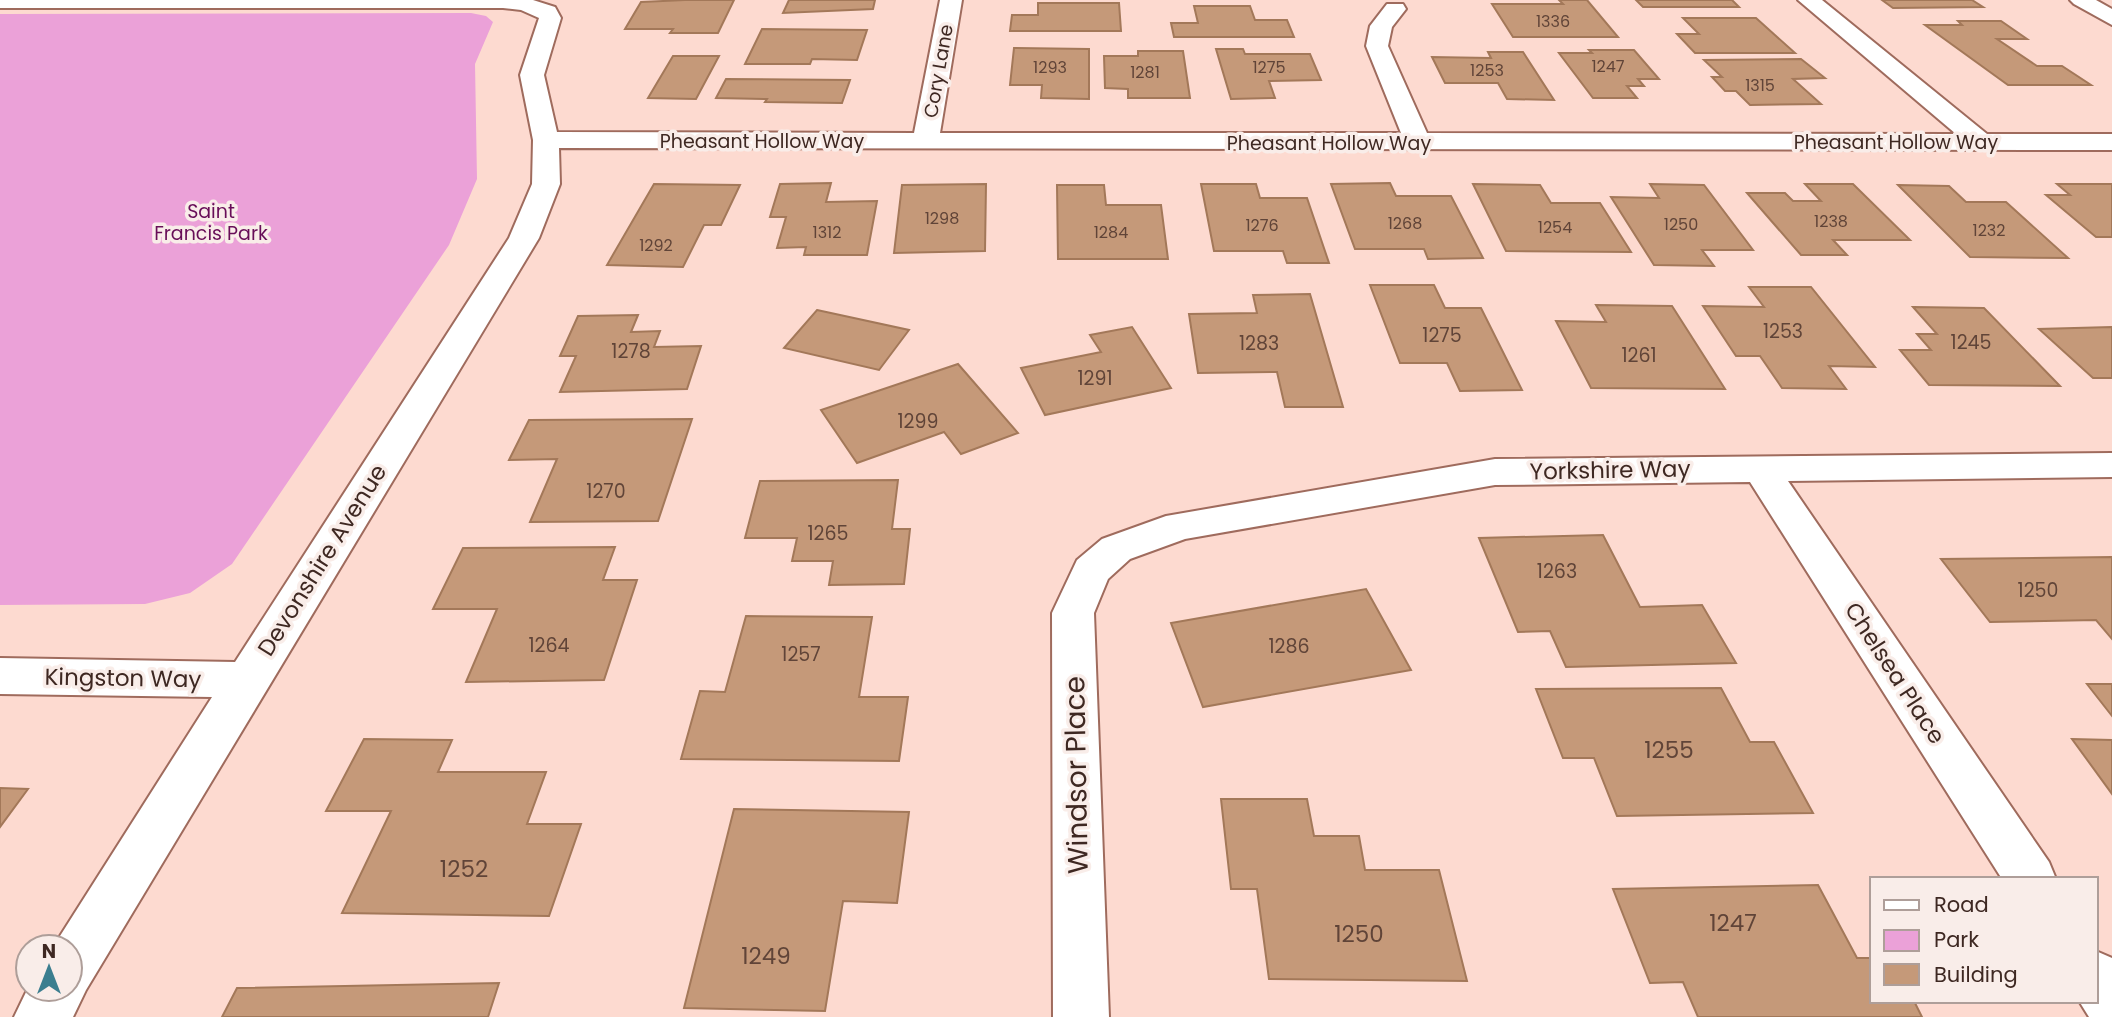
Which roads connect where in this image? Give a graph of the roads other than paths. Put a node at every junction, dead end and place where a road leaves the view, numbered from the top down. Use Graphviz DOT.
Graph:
graph roads {
  1 [pos="951,0"];
  2 [pos="1809,0"];
  3 [pos="2081,0"];
  4 [pos="0,2"];
  5 [pos="1395,9"];
  6 [pos="2112,18"];
  7 [pos="546,140"];
  8 [pos="925,142"];
  9 [pos="1981,142"];
  10 [pos="2112,142"];
  11 [pos="1418,143"];
  12 [pos="2112,466"];
  13 [pos="1760,468"];
  14 [pos="1116,549"];
  15 [pos="0,676"];
  16 [pos="247,680"];
  17 [pos="2030,877"];
  18 [pos="84,947"];
  19 [pos="2098,981"];
  20 [pos="2112,1002"];
  21 [pos="1081,1017"];
  1 -- 8 [label="street, Cory Lane"];
  2 -- 9 [label="street"];
  3 -- 6 [label="street"];
  4 -- 7 [label="street, Devonshire Avenue"];
  5 -- 11 [label="street"];
  7 -- 8 [label="street, Pheasant Hollow Way"];
  7 -- 16 [label="street, Devonshire Avenue"];
  8 -- 11 [label="street, Pheasant Hollow Way"];
  9 -- 10 [label="street, Pheasant Hollow Way"];
  9 -- 11 [label="street, Pheasant Hollow Way"];
  12 -- 13 [label="street, Yorkshire Way"];
  13 -- 14 [label="street, Yorkshire Way"];
  13 -- 17 [label="street, Chelsea Place"];
  14 -- 21 [label="street, Windsor Place"];
  15 -- 16 [label="street, Kingston Way"];
  16 -- 18 [label="street, Devonshire Avenue"];
  19 -- 20 [label="street"];
}
